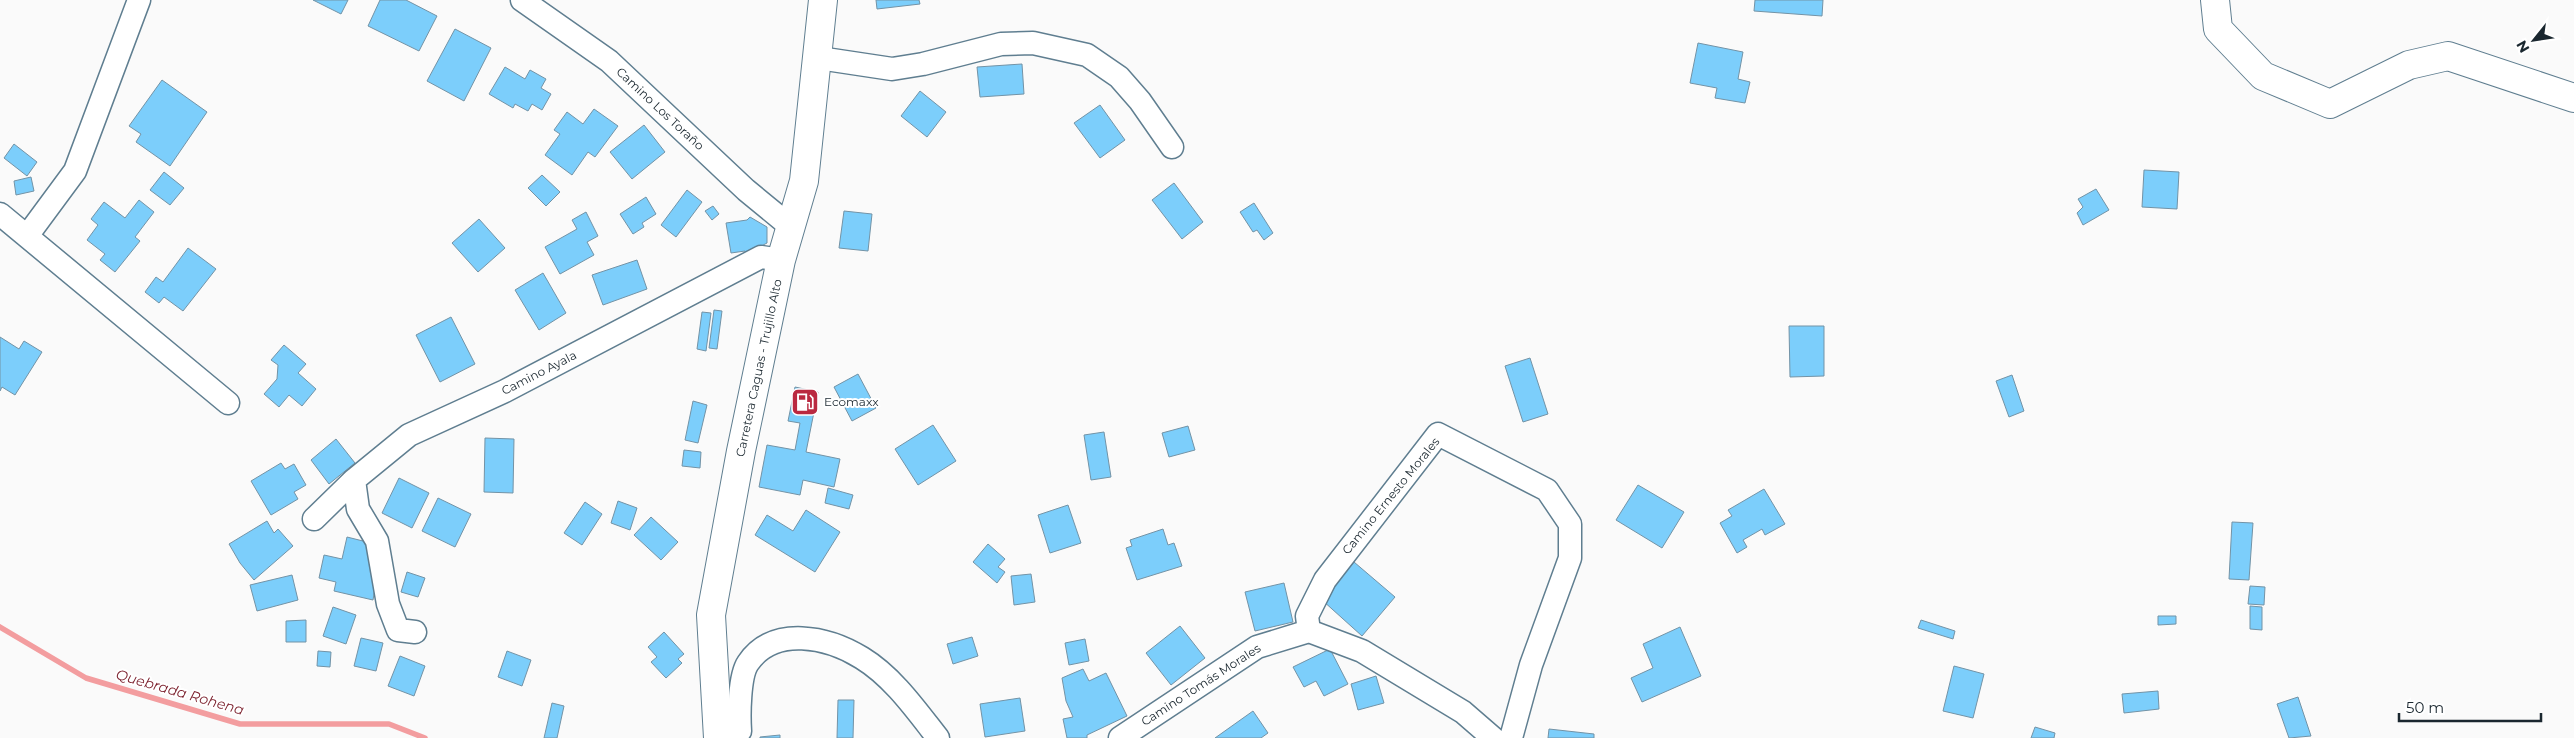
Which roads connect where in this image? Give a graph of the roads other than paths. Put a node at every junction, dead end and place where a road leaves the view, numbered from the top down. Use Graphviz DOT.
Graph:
graph roads {
  1 [pos="139,0"];
  2 [pos="522,0"];
  3 [pos="823,0"];
  4 [pos="2215,0"];
  5 [pos="818,58"];
  6 [pos="2574,98"];
  7 [pos="1172,147"];
  8 [pos="0,214"];
  9 [pos="791,226"];
  10 [pos="27,236"];
  11 [pos="781,260"];
  12 [pos="228,402"];
  13 [pos="354,480"];
  14 [pos="314,519"];
  15 [pos="1309,631"];
  16 [pos="415,632"];
  17 [pos="718,738"];
  18 [pos="732,738"];
  19 [pos="938,738"];
  20 [pos="1120,738"];
  21 [pos="1493,738"];
  22 [pos="1511,738"];
  1 -- 10 [label="street"];
  2 -- 9 [label="street, Camino Los Toraño"];
  3 -- 5 [label="street, Carretera Caguas - Trujillo Alto"];
  4 -- 6 [label="street"];
  5 -- 7 [label="street"];
  5 -- 9 [label="street, Carretera Caguas - Trujillo Alto"];
  8 -- 10 [label="street"];
  9 -- 11 [label="street, Carretera Caguas - Trujillo Alto"];
  10 -- 12 [label="street"];
  11 -- 13 [label="street, Camino Ayala"];
  11 -- 17 [label="street, Carretera Caguas - Trujillo Alto"];
  13 -- 14 [label="street, Camino Ayala"];
  13 -- 16 [label="street"];
  15 -- 20 [label="street, Camino Tomás Morales"];
  15 -- 21 [label="street"];
  15 -- 22 [label="street, Camino Ernesto Morales"];
  18 -- 19 [label="street"];
}
